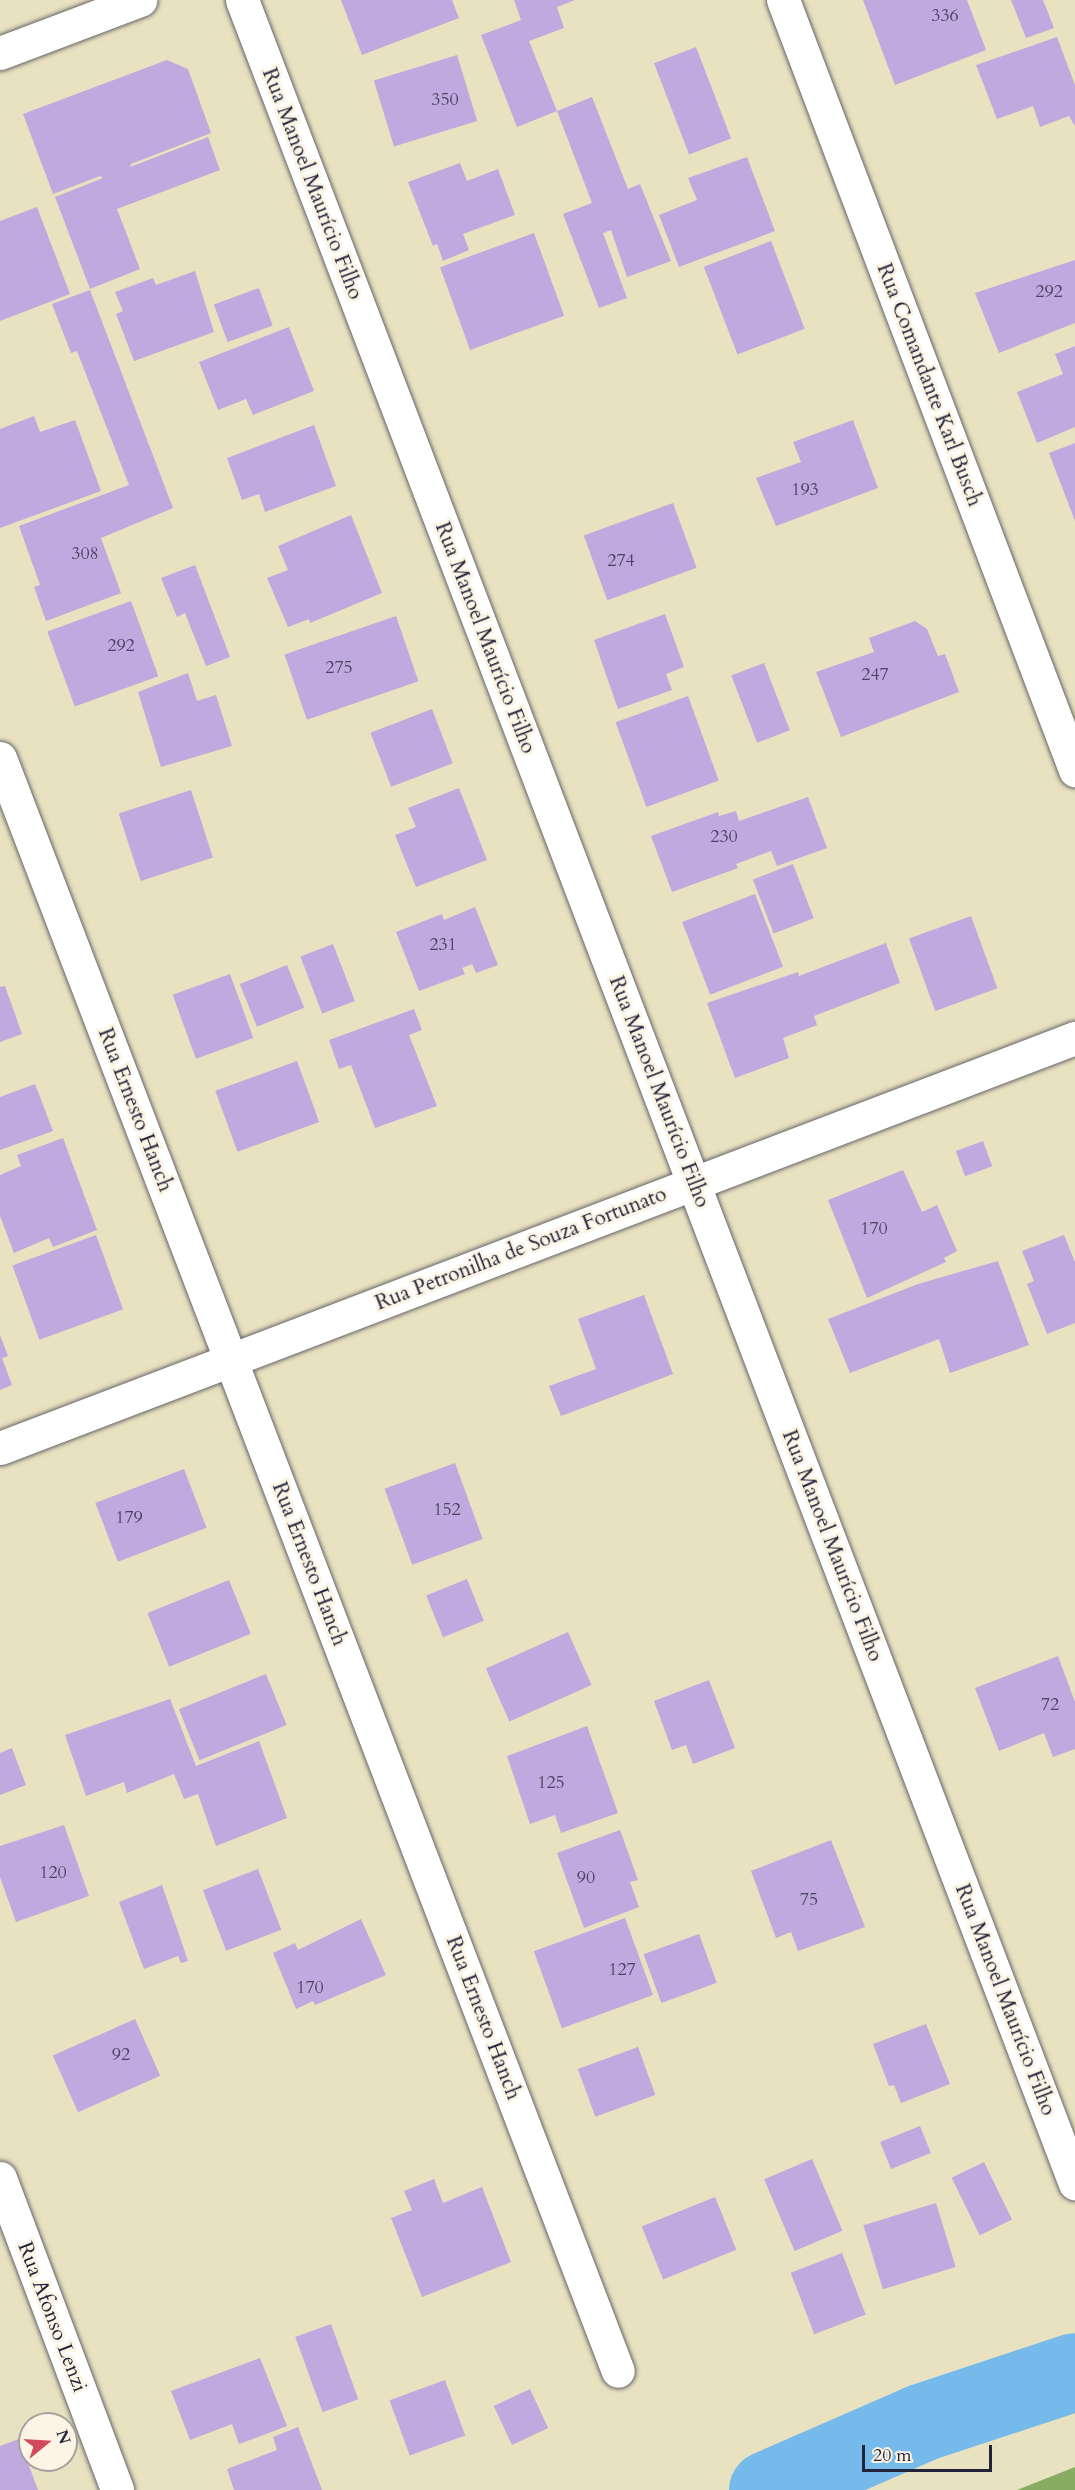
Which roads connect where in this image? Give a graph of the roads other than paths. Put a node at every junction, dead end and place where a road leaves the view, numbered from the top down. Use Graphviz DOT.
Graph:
graph roads {
  1 [pos="140,0"];
  2 [pos="242,0"];
  3 [pos="783,0"];
  4 [pos="0,53"];
  5 [pos="0,758"];
  6 [pos="1075,770"];
  7 [pos="1075,1038"];
  8 [pos="694,1184"];
  9 [pos="231,1360"];
  10 [pos="0,1448"];
  11 [pos="0,2178"];
  12 [pos="1075,2184"];
  13 [pos="618,2371"];
  14 [pos="117,2490"];
  1 -- 4 [label="street"];
  2 -- 8 [label="street, Rua Manoel Maurício Filho"];
  3 -- 6 [label="street, Rua Comandante Karl Busch"];
  5 -- 9 [label="street, Rua Ernesto Hanch"];
  7 -- 8 [label="street, Rua Petronilha de Souza Fortunato"];
  8 -- 9 [label="street, Rua Petronilha de Souza Fortunato"];
  8 -- 12 [label="street, Rua Manoel Maurício Filho"];
  9 -- 10 [label="street, Rua Petronilha de Souza Fortunato"];
  9 -- 13 [label="street, Rua Ernesto Hanch"];
  11 -- 14 [label="street, Rua Afonso Lenzi"];
}
